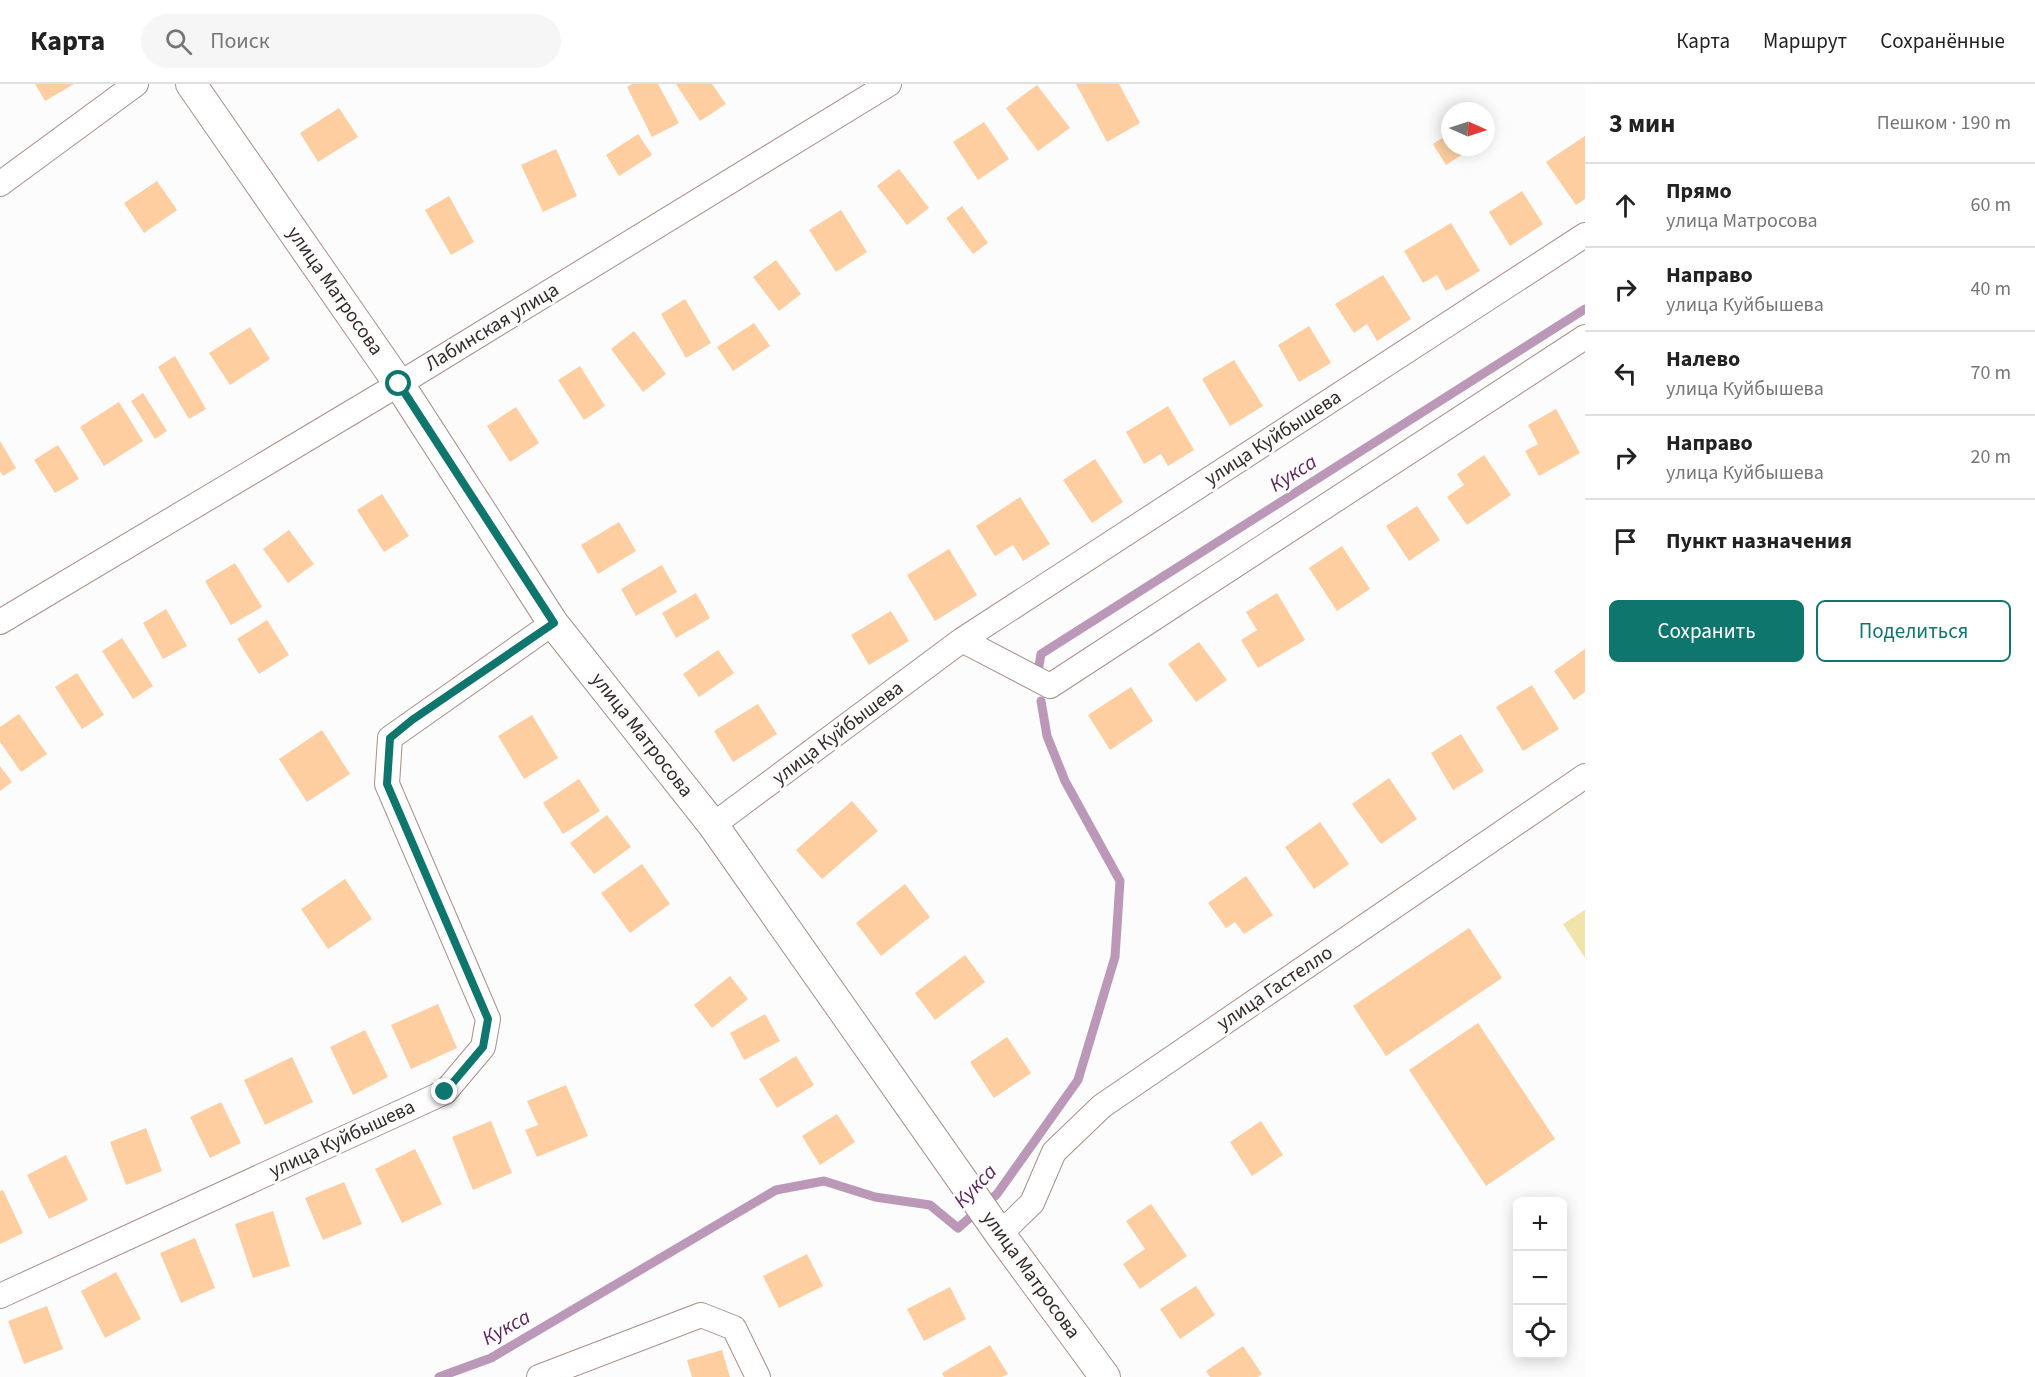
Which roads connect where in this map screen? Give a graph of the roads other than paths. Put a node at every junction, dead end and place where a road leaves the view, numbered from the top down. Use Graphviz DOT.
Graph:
graph roads {
  1 [pos="136,84"];
  2 [pos="191,84"];
  3 [pos="889,84"];
  4 [pos="0,184"];
  5 [pos="1585,235"];
  6 [pos="1585,337"];
  7 [pos="399,384"];
  8 [pos="0,622"];
  9 [pos="554,623"];
  10 [pos="962,640"];
  11 [pos="1585,776"];
  12 [pos="713,825"];
  13 [pos="995,1228"];
  14 [pos="0,1296"];
  15 [pos="540,1377"];
  16 [pos="758,1377"];
  17 [pos="1105,1377"];
  1 -- 4 [label="street"];
  2 -- 7 [label="street, улица Матросова"];
  3 -- 7 [label="street, Лабинская улица"];
  5 -- 10 [label="street, улица Куйбышева"];
  6 -- 10 [label="street"];
  7 -- 8 [label="street, Лабинская улица"];
  7 -- 9 [label="street, улица Матросова"];
  9 -- 12 [label="street, улица Матросова"];
  9 -- 14 [label="street, улица Куйбышева"];
  10 -- 12 [label="street, улица Куйбышева"];
  11 -- 13 [label="street, улица Гастелло"];
  12 -- 13 [label="street, улица Матросова"];
  13 -- 17 [label="street, улица Матросова"];
  15 -- 16 [label="street"];
}
